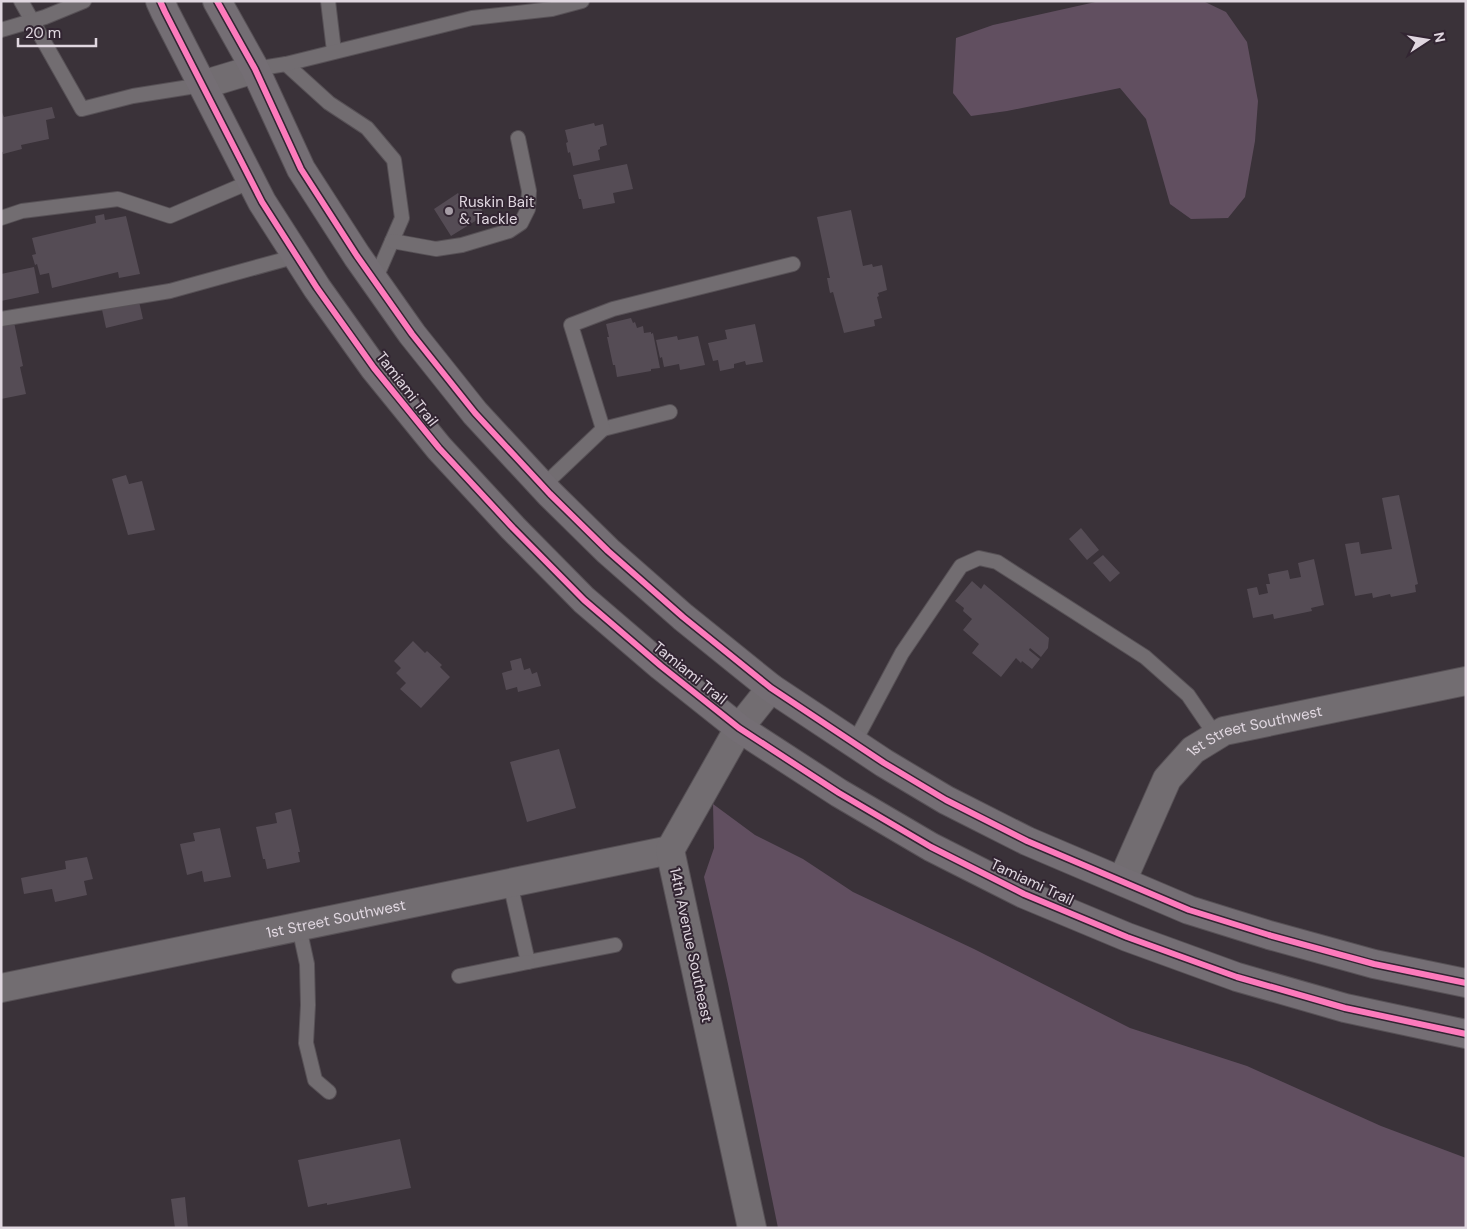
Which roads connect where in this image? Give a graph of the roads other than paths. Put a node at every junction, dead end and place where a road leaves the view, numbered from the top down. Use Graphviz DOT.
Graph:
graph roads {
  1 [pos="21,1"];
  2 [pos="84,1"];
  3 [pos="160,1"];
  4 [pos="216,1"];
  5 [pos="328,1"];
  6 [pos="582,1"];
  7 [pos="33,21"];
  8 [pos="1,30"];
  9 [pos="334,51"];
  10 [pos="286,64"];
  11 [pos="254,69"];
  12 [pos="202,85"];
  13 [pos="518,138"];
  14 [pos="252,181"];
  15 [pos="1,218"];
  16 [pos="392,241"];
  17 [pos="297,256"];
  18 [pos="793,264"];
  19 [pos="375,280"];
  20 [pos="1,319"];
  21 [pos="670,412"];
  22 [pos="603,429"];
  23 [pos="543,486"];
  24 [pos="1466,681"];
  25 [pos="771,688"];
  26 [pos="739,728"];
  27 [pos="1216,736"];
  28 [pos="854,743"];
  29 [pos="670,850"];
  30 [pos="1122,881"];
  31 [pos="510,883"];
  32 [pos="299,927"];
  33 [pos="615,945"];
  34 [pos="528,962"];
  35 [pos="459,976"];
  36 [pos="1466,983"];
  37 [pos="1,988"];
  38 [pos="1466,1034"];
  39 [pos="329,1092"];
  40 [pos="752,1228"];
  1 -- 7 [label="lane"];
  2 -- 7 [label="lane"];
  3 -- 12 [label="main road, Tamiami Trail"];
  4 -- 11 [label="main road"];
  5 -- 9 [label="lane"];
  6 -- 9 [label="lane"];
  7 -- 8 [label="lane"];
  7 -- 12 [label="lane"];
  9 -- 10 [label="lane"];
  10 -- 11 [label="lane"];
  10 -- 16 [label="lane"];
  11 -- 12 [label="street"];
  11 -- 19 [label="main road"];
  12 -- 14 [label="main road, Tamiami Trail"];
  13 -- 16 [label="lane"];
  14 -- 15 [label="lane"];
  14 -- 17 [label="main road, Tamiami Trail"];
  16 -- 19 [label="lane"];
  17 -- 20 [label="lane"];
  17 -- 26 [label="main road, Tamiami Trail"];
  18 -- 22 [label="lane"];
  19 -- 23 [label="main road"];
  21 -- 22 [label="lane"];
  22 -- 23 [label="lane"];
  23 -- 25 [label="main road"];
  24 -- 27 [label="street, 1st Street Southwest"];
  25 -- 26 [label="street, 14th Avenue Southeast"];
  25 -- 28 [label="main road"];
  26 -- 29 [label="street, 14th Avenue Southeast"];
  26 -- 38 [label="main road, Tamiami Trail"];
  27 -- 28 [label="lane"];
  27 -- 30 [label="street, 1st Street Southwest"];
  28 -- 30 [label="main road"];
  29 -- 31 [label="street, 1st Street Southwest"];
  29 -- 40 [label="street, 14th Avenue Southeast"];
  30 -- 36 [label="main road"];
  31 -- 32 [label="street, 1st Street Southwest"];
  31 -- 34 [label="lane"];
  32 -- 37 [label="street, 1st Street Southwest"];
  32 -- 39 [label="lane"];
  33 -- 34 [label="lane"];
  34 -- 35 [label="lane"];
}
